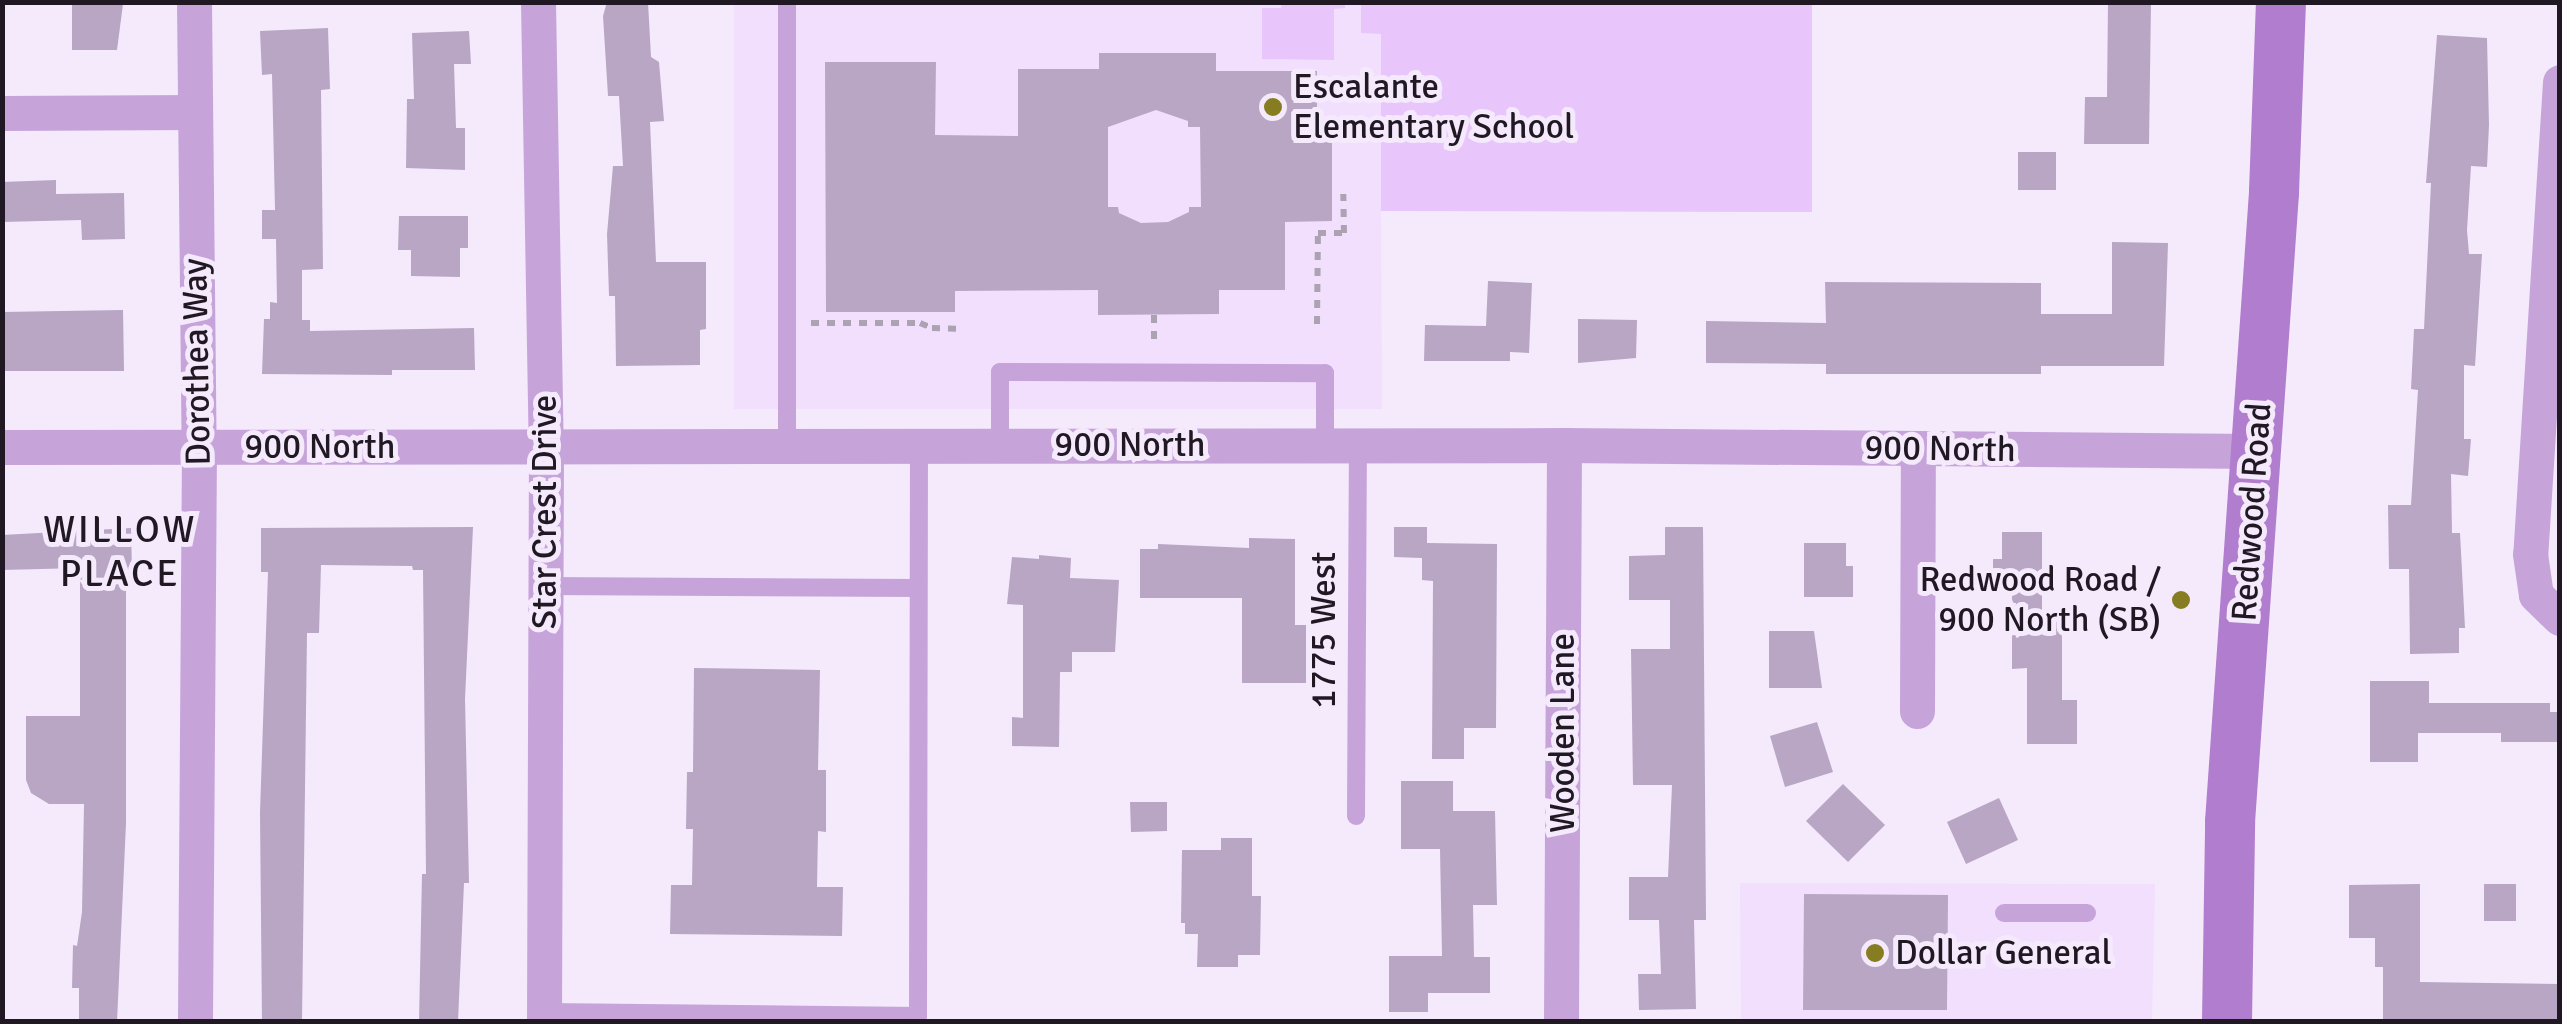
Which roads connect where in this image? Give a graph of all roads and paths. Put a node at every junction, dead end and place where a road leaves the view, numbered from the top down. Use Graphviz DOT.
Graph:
graph roads {
  1 [pos="194,2"];
  2 [pos="538,2"];
  3 [pos="787,2"];
  4 [pos="2282,2"];
  5 [pos="2560,82"];
  6 [pos="195,112"];
  7 [pos="2,113"];
  8 [pos="1343,194"];
  9 [pos="1154,315"];
  10 [pos="809,323"];
  11 [pos="1317,324"];
  12 [pos="964,328"];
  13 [pos="1154,345"];
  14 [pos="1342,445"];
  15 [pos="1564,445"];
  16 [pos="786,446"];
  17 [pos="918,446"];
  18 [pos="1000,446"];
  19 [pos="2,447"];
  20 [pos="198,447"];
  21 [pos="546,447"];
  22 [pos="1918,449"];
  23 [pos="2257,451"];
  24 [pos="546,586"];
  25 [pos="918,588"];
  26 [pos="2557,617"];
  27 [pos="1917,711"];
  28 [pos="1356,816"];
  29 [pos="2004,913"];
  30 [pos="2087,913"];
  31 [pos="544,1017"];
  32 [pos="195,1022"];
  33 [pos="1561,1022"];
  34 [pos="2226,1022"];
  1 -- 6 [label="street, Dorothea Way"];
  2 -- 21 [label="street, Star Crest Drive"];
  3 -- 16 [label="lane"];
  4 -- 23 [label="main road, Redwood Road"];
  5 -- 26 [label="street"];
  6 -- 7 [label="street"];
  6 -- 20 [label="street, Dorothea Way"];
  8 -- 11 [label="path"];
  9 -- 13 [label="path"];
  10 -- 12 [label="path"];
  14 -- 15 [label="street, 900 North"];
  14 -- 18 [label="street, 900 North"];
  14 -- 18 [label="lane, 1775 West"];
  14 -- 28 [label="lane, 1775 West"];
  15 -- 22 [label="street, 900 North"];
  15 -- 33 [label="street, Wooden Lane"];
  16 -- 17 [label="street, 900 North"];
  16 -- 21 [label="street, 900 North"];
  17 -- 18 [label="street, 900 North"];
  17 -- 25 [label="lane"];
  19 -- 20 [label="street, 900 North"];
  20 -- 21 [label="street, 900 North"];
  20 -- 32 [label="street, Dorothea Way"];
  21 -- 24 [label="street, Star Crest Drive"];
  22 -- 23 [label="street, 900 North"];
  22 -- 27 [label="street"];
  23 -- 34 [label="main road, Redwood Road"];
  24 -- 25 [label="lane"];
  24 -- 31 [label="street, Star Crest Drive"];
  25 -- 31 [label="lane"];
  29 -- 30 [label="lane"];
}
